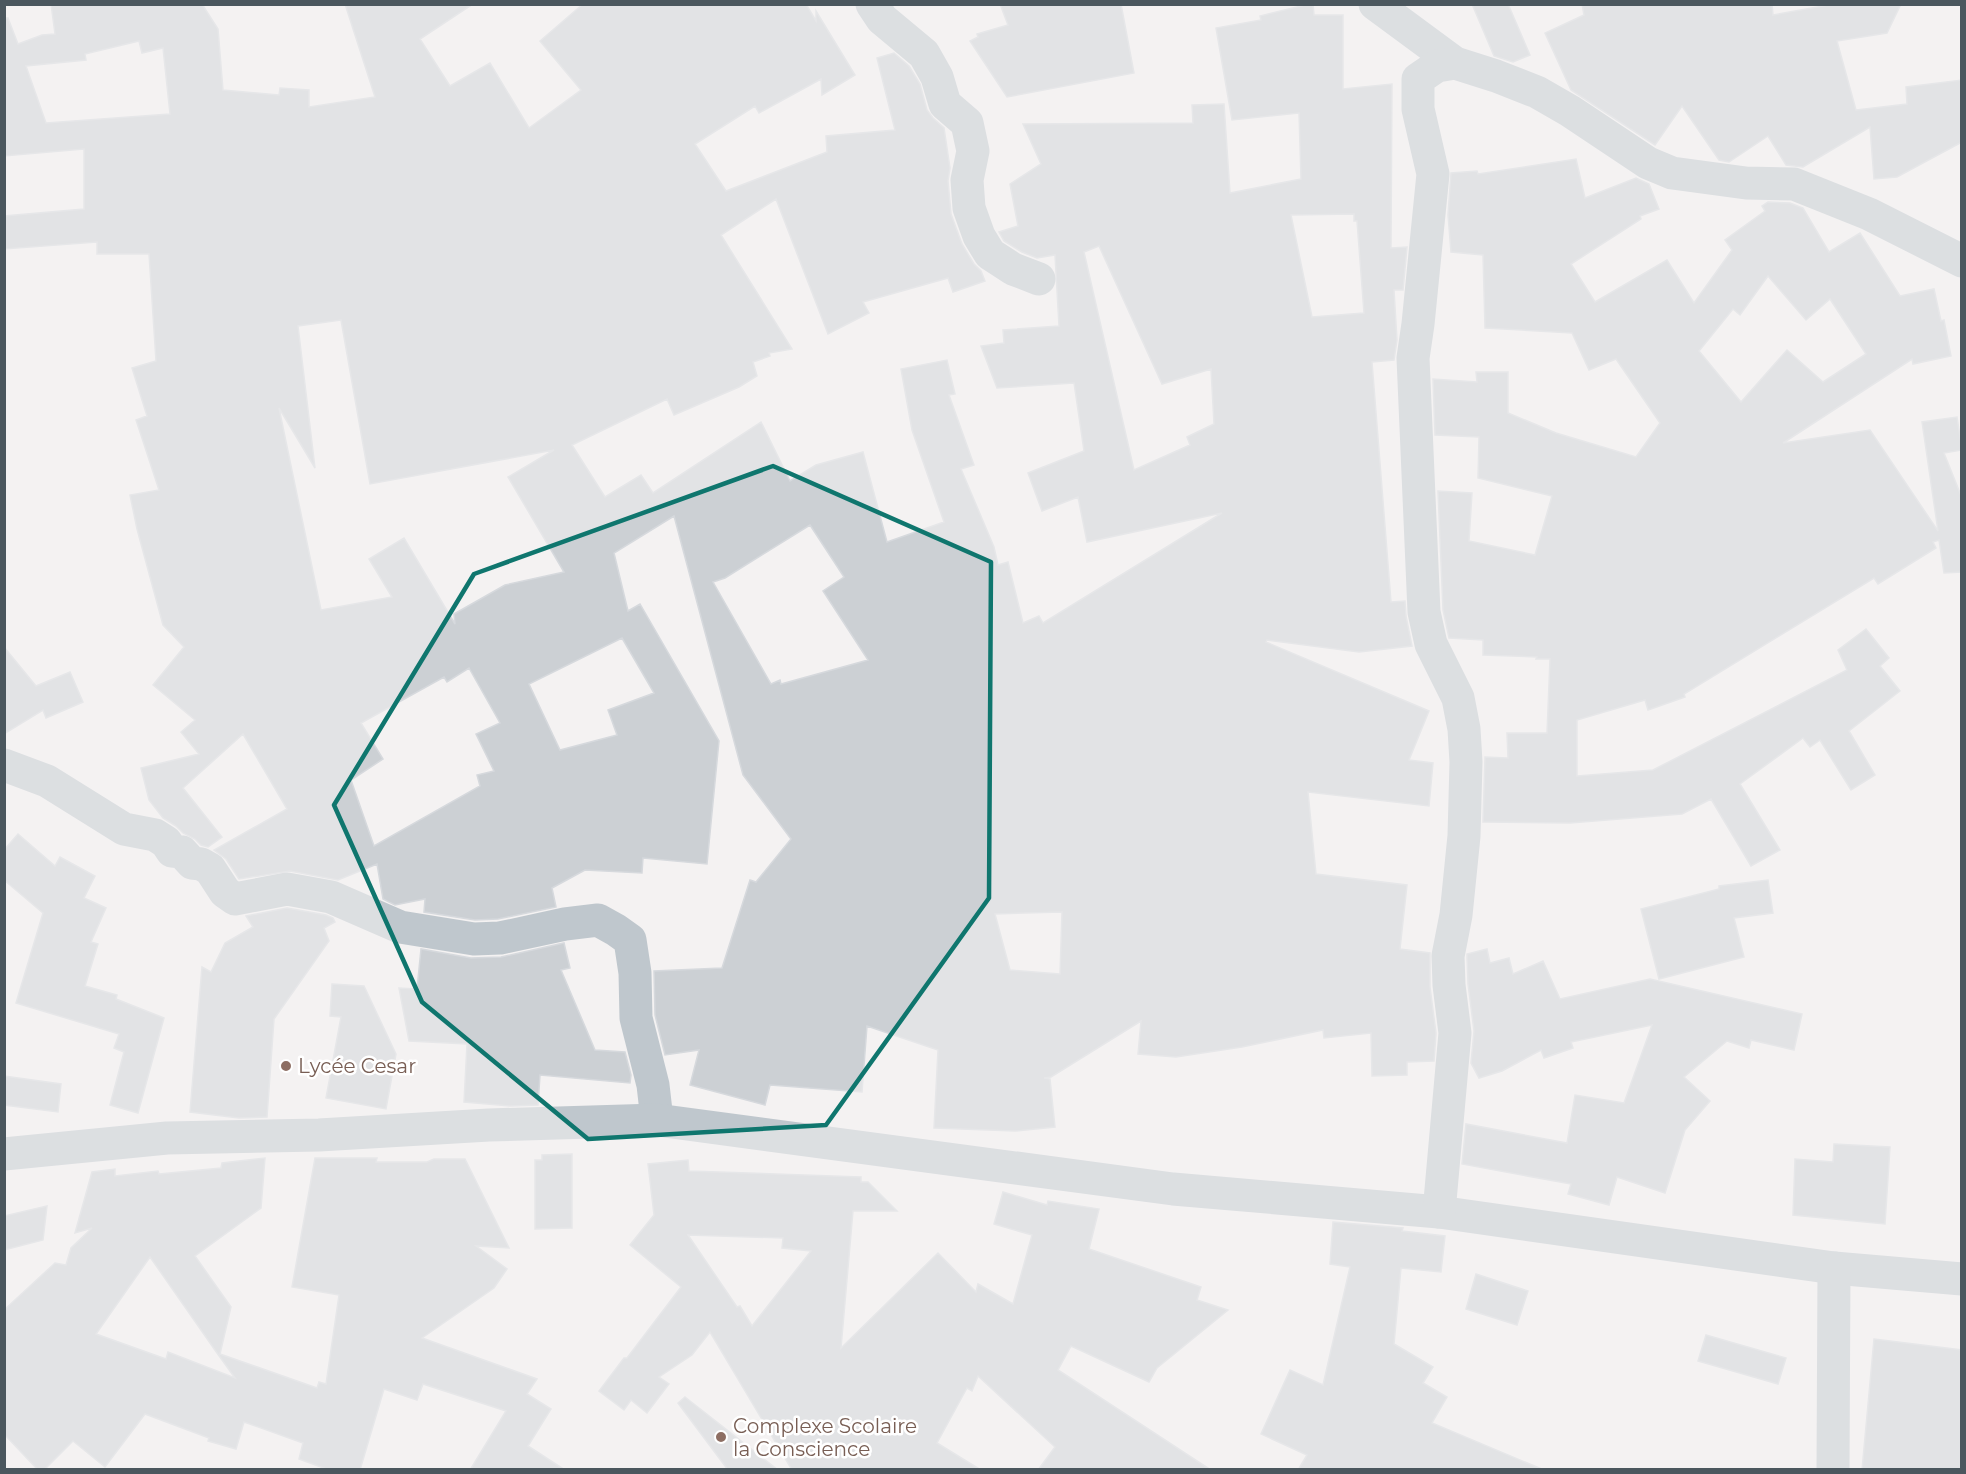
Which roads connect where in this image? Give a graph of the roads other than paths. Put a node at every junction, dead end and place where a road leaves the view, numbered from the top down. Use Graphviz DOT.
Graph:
graph roads {
  1 [pos="872,4"];
  2 [pos="1375,4"];
  3 [pos="1455,63"];
  4 [pos="1962,261"];
  5 [pos="1039,279"];
  6 [pos="4,765"];
  7 [pos="657,1120"];
  8 [pos="4,1154"];
  9 [pos="1439,1212"];
  10 [pos="1834,1268"];
  11 [pos="1962,1279"];
  12 [pos="1833,1470"];
  1 -- 5 [label="street"];
  2 -- 3 [label="street"];
  3 -- 4 [label="street"];
  3 -- 9 [label="street"];
  6 -- 7 [label="street"];
  7 -- 8 [label="street"];
  7 -- 9 [label="street"];
  9 -- 10 [label="street"];
  10 -- 11 [label="street"];
  10 -- 12 [label="street"];
}
